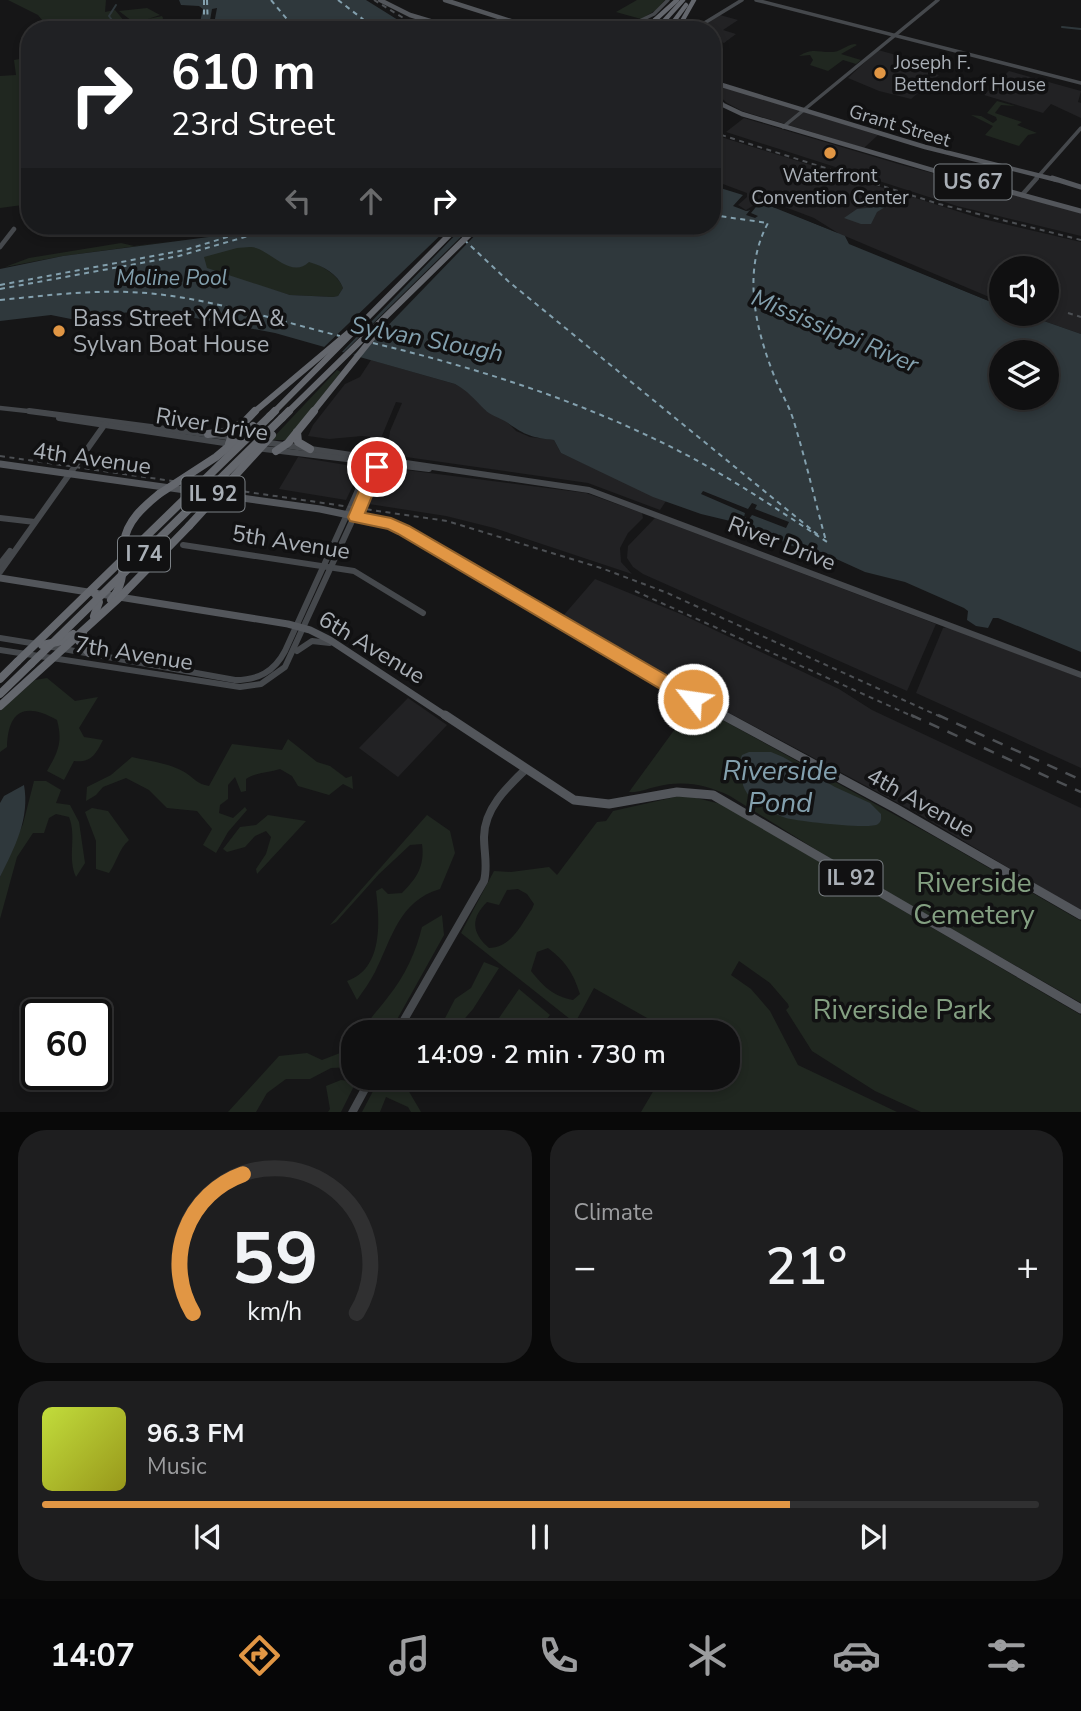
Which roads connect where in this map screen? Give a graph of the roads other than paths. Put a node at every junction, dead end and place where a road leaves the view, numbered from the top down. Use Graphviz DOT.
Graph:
graph roads {
  1 [pos="380,0"];
  2 [pos="445,0"];
  3 [pos="668,0"];
  4 [pos="677,0"];
  5 [pos="683,0"];
  6 [pos="692,0"];
  7 [pos="742,0"];
  8 [pos="757,0"];
  9 [pos="938,0"];
  10 [pos="431,21"];
  11 [pos="511,21"];
  12 [pos="642,21"];
  13 [pos="653,21"];
  14 [pos="664,21"];
  15 [pos="679,21"];
  16 [pos="708,21"];
  17 [pos="892,35"];
  18 [pos="1081,83"];
  19 [pos="722,85"];
  20 [pos="721,103"];
  21 [pos="803,110"];
  22 [pos="783,127"];
  23 [pos="1081,128"];
  24 [pos="1039,174"];
  25 [pos="1081,187"];
  26 [pos="1021,195"];
  27 [pos="1081,211"];
  28 [pos="14,229"];
  29 [pos="449,235"];
  30 [pos="469,235"];
  31 [pos="0,247"];
  32 [pos="405,298"];
  33 [pos="374,311"];
  34 [pos="0,408"];
  35 [pos="268,415"];
  36 [pos="285,418"];
  37 [pos="246,419"];
  38 [pos="106,422"];
  39 [pos="298,432"];
  40 [pos="208,435"];
  41 [pos="230,441"];
  42 [pos="286,446"];
  43 [pos="276,451"];
  44 [pos="313,453"];
  45 [pos="376,460"];
  46 [pos="0,464"];
  47 [pos="69,474"];
  48 [pos="360,483"];
  49 [pos="351,516"];
  50 [pos="0,518"];
  51 [pos="35,522"];
  52 [pos="28,532"];
  53 [pos="183,545"];
  54 [pos="0,564"];
  55 [pos="326,566"];
  56 [pos="0,572"];
  57 [pos="0,578"];
  58 [pos="95,593"];
  59 [pos="117,596"];
  60 [pos="423,613"];
  61 [pos="94,616"];
  62 [pos="300,627"];
  63 [pos="86,629"];
  64 [pos="0,638"];
  65 [pos="42,645"];
  66 [pos="64,649"];
  67 [pos="0,650"];
  68 [pos="348,652"];
  69 [pos="89,653"];
  70 [pos="52,658"];
  71 [pos="285,667"];
  72 [pos="1081,675"];
  73 [pos="0,678"];
  74 [pos="260,681"];
  75 [pos="0,694"];
  76 [pos="0,706"];
  77 [pos="526,769"];
  78 [pos="1081,915"];
  79 [pos="1081,1009"];
  80 [pos="404,1020"];
  81 [pos="364,1090"];
  82 [pos="352,1112"];
  1 -- 10 [label="main road"];
  2 -- 11 [label="main road"];
  3 -- 12 [label="street"];
  4 -- 13 [label="highway, bridge"];
  5 -- 14 [label="highway, bridge"];
  6 -- 15 [label="highway"];
  7 -- 16 [label="street"];
  8 -- 17 [label="street"];
  9 -- 17 [label="street"];
  17 -- 18 [label="street"];
  17 -- 21 [label="street"];
  19 -- 21 [label="main road, Grant Street / US 67"];
  20 -- 22 [label="main road, US 67"];
  21 -- 22 [label="street"];
  21 -- 24 [label="main road, Grant Street / US 67"];
  22 -- 26 [label="main road, US 67"];
  23 -- 24 [label="street"];
  24 -- 25 [label="main road, Grant Street / US 67"];
  24 -- 26 [label="street"];
  26 -- 27 [label="main road, US 67"];
  28 -- 31 [label="street"];
  29 -- 33 [label="highway"];
  30 -- 32 [label="highway"];
  32 -- 36 [label="highway"];
  32 -- 39 [label="highway"];
  33 -- 35 [label="highway"];
  33 -- 37 [label="highway"];
  34 -- 38 [label="street, River Drive"];
  35 -- 59 [label="highway, bridge"];
  35 -- 73 [label="highway, I 74, bridge"];
  36 -- 59 [label="highway, bridge"];
  36 -- 75 [label="highway, I 74, bridge"];
  37 -- 40 [label="highway"];
  37 -- 41 [label="highway"];
  38 -- 40 [label="street, River Drive"];
  38 -- 41 [label="street, River Drive"];
  38 -- 47 [label="street"];
  39 -- 42 [label="highway"];
  39 -- 44 [label="highway"];
  40 -- 41 [label="street, River Drive"];
  41 -- 42 [label="street, River Drive"];
  41 -- 43 [label="street, River Drive"];
  42 -- 43 [label="highway"];
  42 -- 44 [label="street, River Drive"];
  43 -- 44 [label="street, River Drive"];
  44 -- 45 [label="street, River Drive"];
  44 -- 48 [label="street"];
  45 -- 48 [label="street"];
  45 -- 49 [label="street"];
  45 -- 72 [label="street, River Drive"];
  46 -- 47 [label="main road, 4th Avenue / IL 92"];
  47 -- 49 [label="main road, 4th Avenue / IL 92"];
  47 -- 51 [label="street"];
  48 -- 49 [label="street"];
  49 -- 55 [label="street"];
  49 -- 78 [label="main road, 4th Avenue / IL 92"];
  50 -- 51 [label="street"];
  51 -- 52 [label="street"];
  52 -- 54 [label="street"];
  52 -- 56 [label="street"];
  53 -- 55 [label="street, 5th Avenue"];
  55 -- 60 [label="street, 5th Avenue"];
  55 -- 62 [label="street"];
  57 -- 58 [label="main road, 6th Avenue / IL 92"];
  58 -- 59 [label="main road, 6th Avenue / IL 92"];
  58 -- 61 [label="highway"];
  59 -- 61 [label="highway"];
  59 -- 62 [label="main road, 6th Avenue / IL 92"];
  59 -- 63 [label="highway"];
  61 -- 65 [label="highway"];
  62 -- 68 [label="main road, 6th Avenue / IL 92"];
  62 -- 71 [label="street"];
  62 -- 74 [label="street"];
  63 -- 66 [label="highway"];
  63 -- 69 [label="highway"];
  64 -- 65 [label="street, 7th Avenue"];
  65 -- 66 [label="street, 7th Avenue"];
  66 -- 69 [label="street, 7th Avenue"];
  66 -- 70 [label="highway"];
  67 -- 70 [label="street, 7th Avenue"];
  68 -- 71 [label="street"];
  68 -- 77 [label="main road, 6th Avenue / IL 92"];
  69 -- 74 [label="street, 7th Avenue"];
  70 -- 74 [label="street, 7th Avenue"];
  70 -- 76 [label="highway"];
  71 -- 74 [label="street"];
  77 -- 79 [label="main road, 6th Avenue / IL 92"];
  77 -- 80 [label="street"];
  81 -- 82 [label="street"];
}
